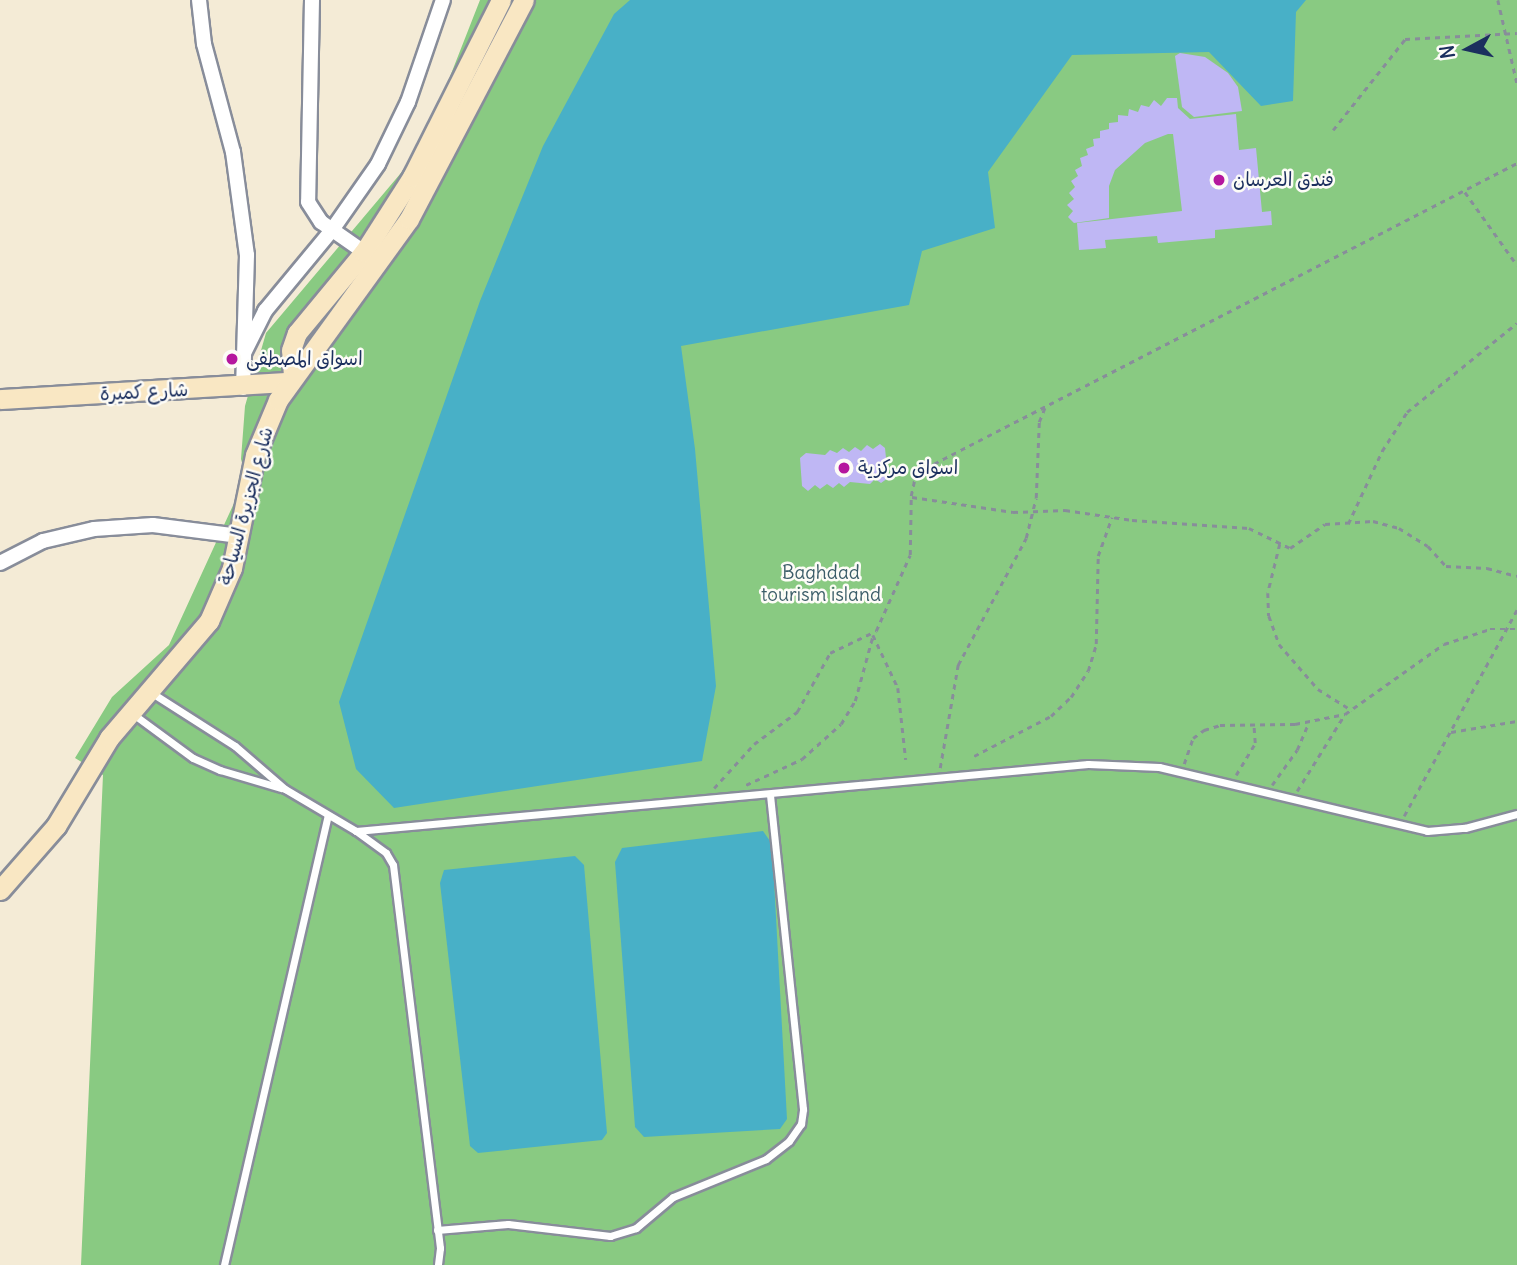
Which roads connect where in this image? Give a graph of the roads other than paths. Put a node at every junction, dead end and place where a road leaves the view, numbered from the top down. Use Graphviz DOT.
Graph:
graph roads {
  1 [pos="199,0"];
  2 [pos="312,0"];
  3 [pos="443,0"];
  4 [pos="501,0"];
  5 [pos="524,0"];
  6 [pos="332,230"];
  7 [pos="364,252"];
  8 [pos="245,351"];
  9 [pos="291,379"];
  10 [pos="243,388"];
  11 [pos="0,399"];
  12 [pos="239,536"];
  13 [pos="0,563"];
  14 [pos="152,693"];
  15 [pos="133,714"];
  16 [pos="285,789"];
  17 [pos="769,795"];
  18 [pos="1517,814"];
  19 [pos="328,816"];
  20 [pos="356,831"];
  21 [pos="0,890"];
  22 [pos="437,1230"];
  23 [pos="224,1265"];
  24 [pos="438,1265"];
  1 -- 8 [label="street"];
  2 -- 6 [label="street"];
  3 -- 6 [label="street"];
  4 -- 7 [label="street, شارع الجزيرة السياحة"];
  5 -- 9 [label="street, شارع الجزيرة السياحة"];
  6 -- 7 [label="street"];
  6 -- 8 [label="street"];
  7 -- 9 [label="street, شارع الجزيرة السياحة"];
  8 -- 10 [label="street"];
  9 -- 10 [label="street, شارع كميرة"];
  9 -- 12 [label="street, شارع الجزيرة السياحة"];
  10 -- 11 [label="street, شارع كميرة"];
  12 -- 13 [label="street"];
  12 -- 14 [label="street, شارع الجزيرة السياحة"];
  14 -- 15 [label="street, شارع الجزيرة السياحة"];
  14 -- 16 [label="lane"];
  15 -- 16 [label="lane"];
  15 -- 21 [label="street, شارع الجزيرة السياحة"];
  16 -- 19 [label="lane"];
  17 -- 18 [label="lane"];
  17 -- 20 [label="lane"];
  17 -- 22 [label="lane"];
  19 -- 20 [label="lane"];
  19 -- 23 [label="lane"];
  20 -- 22 [label="lane"];
  22 -- 24 [label="lane"];
}
